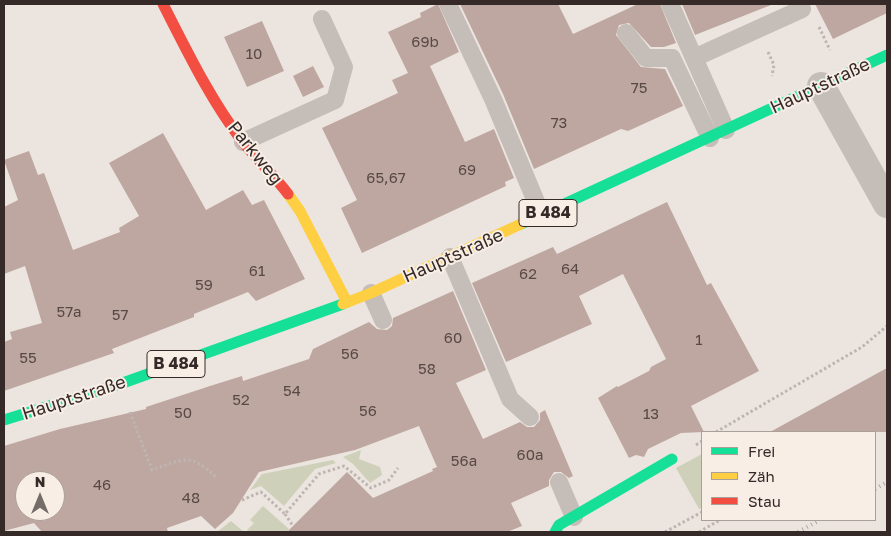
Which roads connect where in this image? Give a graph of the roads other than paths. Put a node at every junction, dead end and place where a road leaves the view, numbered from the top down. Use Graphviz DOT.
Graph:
graph roads {
  1 [pos="163,4"];
  2 [pos="448,4"];
  3 [pos="670,4"];
  4 [pos="802,9"];
  5 [pos="322,19"];
  6 [pos="626,33"];
  7 [pos="887,55"];
  8 [pos="694,58"];
  9 [pos="832,81"];
  10 [pos="726,130"];
  11 [pos="710,138"];
  12 [pos="243,142"];
  13 [pos="887,204"];
  14 [pos="542,216"];
  15 [pos="450,257"];
  16 [pos="371,293"];
  17 [pos="347,302"];
  18 [pos="383,320"];
  19 [pos="530,417"];
  20 [pos="4,420"];
  21 [pos="672,459"];
  22 [pos="559,482"];
  23 [pos="574,516"];
  24 [pos="555,532"];
  1 -- 12 [label="main road, Parkweg"];
  2 -- 14 [label="lane"];
  3 -- 8 [label="lane"];
  4 -- 8 [label="lane"];
  5 -- 12 [label="lane"];
  6 -- 11 [label="lane"];
  7 -- 9 [label="main road, Hauptstraße / B 484"];
  8 -- 10 [label="lane"];
  9 -- 10 [label="main road, Hauptstraße / B 484"];
  9 -- 13 [label="street"];
  10 -- 11 [label="main road, Hauptstraße / B 484"];
  11 -- 14 [label="main road, Hauptstraße / B 484"];
  12 -- 17 [label="main road, Parkweg"];
  14 -- 15 [label="main road, Hauptstraße / B 484"];
  15 -- 16 [label="main road, Hauptstraße / B 484"];
  15 -- 19 [label="lane"];
  16 -- 17 [label="main road, Hauptstraße / B 484"];
  16 -- 18 [label="lane"];
  17 -- 20 [label="main road, Hauptstraße / B 484"];
  21 -- 23 [label="main road"];
  22 -- 23 [label="lane"];
  23 -- 24 [label="main road"];
}
